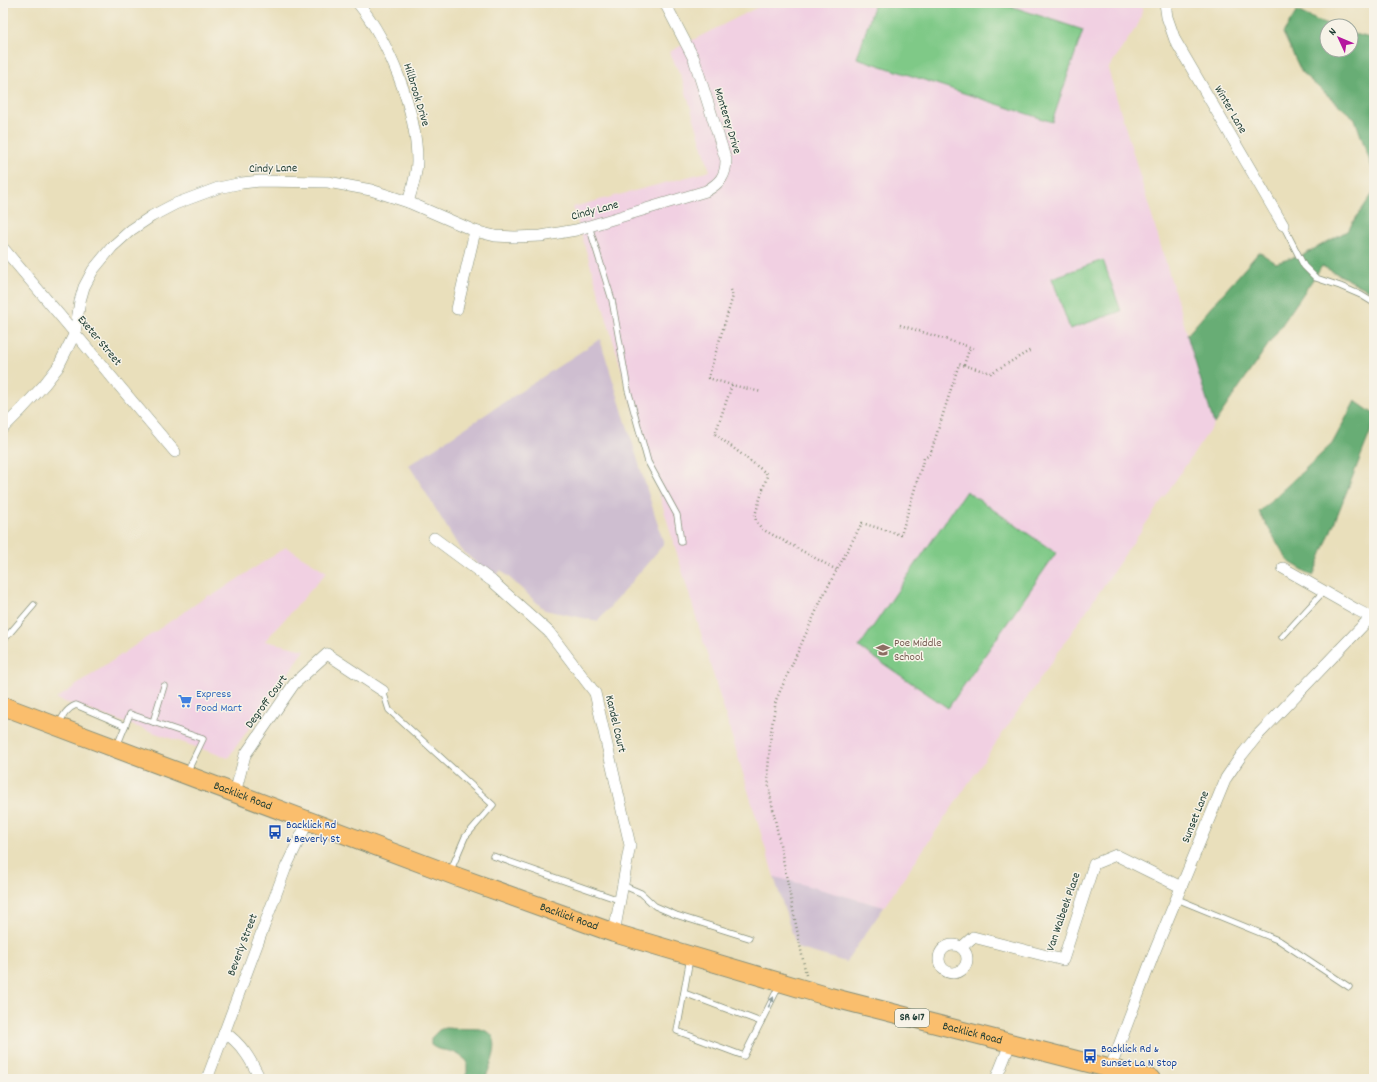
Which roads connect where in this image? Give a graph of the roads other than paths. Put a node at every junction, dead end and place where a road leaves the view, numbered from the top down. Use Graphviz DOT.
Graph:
graph roads {
  1 [pos="358,3"];
  2 [pos="665,3"];
  3 [pos="1165,3"];
  4 [pos="408,202"];
  5 [pos="631,214"];
  6 [pos="1283,225"];
  7 [pos="589,226"];
  8 [pos="475,231"];
  9 [pos="3,248"];
  10 [pos="1374,303"];
  11 [pos="457,309"];
  12 [pos="75,333"];
  13 [pos="3,428"];
  14 [pos="175,452"];
  15 [pos="434,538"];
  16 [pos="681,542"];
  17 [pos="1283,568"];
  18 [pos="1324,590"];
  19 [pos="34,605"];
  20 [pos="1373,617"];
  21 [pos="1282,637"];
  22 [pos="3,641"];
  23 [pos="164,686"];
  24 [pos="383,691"];
  25 [pos="3,706"];
  26 [pos="153,722"];
  27 [pos="58,726"];
  28 [pos="125,726"];
  29 [pos="116,748"];
  30 [pos="186,774"];
  31 [pos="235,793"];
  32 [pos="308,821"];
  33 [pos="493,856"];
  34 [pos="449,874"];
  35 [pos="622,885"];
  36 [pos="1182,887"];
  37 [pos="1177,899"];
  38 [pos="620,900"];
  39 [pos="614,933"];
  40 [pos="749,938"];
  41 [pos="962,947"];
  42 [pos="691,956"];
  43 [pos="780,983"];
  44 [pos="1350,987"];
  45 [pos="684,993"];
  46 [pos="761,1022"];
  47 [pos="224,1032"];
  48 [pos="1010,1044"];
  49 [pos="1110,1069"];
  50 [pos="207,1079"];
  51 [pos="260,1079"];
  52 [pos="996,1079"];
  53 [pos="1151,1079"];
  1 -- 4 [label="street, Hillbrook Drive"];
  2 -- 5 [label="street, Monterey Drive"];
  3 -- 6 [label="street, Winter Lane"];
  4 -- 8 [label="street, Cindy Lane"];
  4 -- 12 [label="street, Cindy Lane"];
  5 -- 7 [label="street, Cindy Lane"];
  6 -- 10 [label="lane"];
  7 -- 8 [label="street, Cindy Lane"];
  7 -- 16 [label="lane"];
  8 -- 11 [label="street"];
  9 -- 12 [label="street, Exeter Street"];
  12 -- 13 [label="street, Cindy Lane"];
  12 -- 14 [label="street, Exeter Street"];
  15 -- 35 [label="street, Kandel Court"];
  17 -- 18 [label="street, Sunset Lane"];
  18 -- 20 [label="street, Sunset Lane"];
  18 -- 21 [label="lane"];
  19 -- 22 [label="lane"];
  20 -- 36 [label="street, Sunset Lane"];
  23 -- 26 [label="lane"];
  24 -- 31 [label="street, Degroff Court"];
  24 -- 34 [label="lane"];
  25 -- 27 [label="main road, Backlick Road / SR 617"];
  26 -- 28 [label="lane"];
  26 -- 30 [label="lane"];
  27 -- 28 [label="lane"];
  27 -- 29 [label="main road, Backlick Road / SR 617"];
  28 -- 29 [label="lane"];
  29 -- 30 [label="main road, Backlick Road / SR 617"];
  30 -- 31 [label="main road, Backlick Road / SR 617"];
  31 -- 32 [label="main road, Backlick Road / SR 617"];
  32 -- 34 [label="main road, Backlick Road / SR 617"];
  32 -- 47 [label="street, Beverly Street"];
  33 -- 38 [label="lane"];
  34 -- 39 [label="main road, Backlick Road / SR 617"];
  35 -- 38 [label="street, Kandel Court"];
  35 -- 40 [label="lane"];
  36 -- 37 [label="street, Sunset Lane"];
  36 -- 41 [label="street, Van Walbeek Place"];
  37 -- 44 [label="lane"];
  37 -- 49 [label="street, Sunset Lane"];
  38 -- 39 [label="street, Kandel Court"];
  39 -- 42 [label="main road, Backlick Road / SR 617"];
  42 -- 43 [label="main road, Backlick Road / SR 617"];
  42 -- 45 [label="lane"];
  46 -- 43 [label="lane, one-way"];
  43 -- 48 [label="main road, Backlick Road / SR 617"];
  45 -- 46 [label="lane"];
  45 -- 46 [label="lane"];
  47 -- 50 [label="street, Beverly Street"];
  47 -- 51 [label="street"];
  48 -- 49 [label="main road, Backlick Road / SR 617"];
  48 -- 52 [label="street"];
  49 -- 53 [label="main road, Backlick Road / SR 617"];
}
